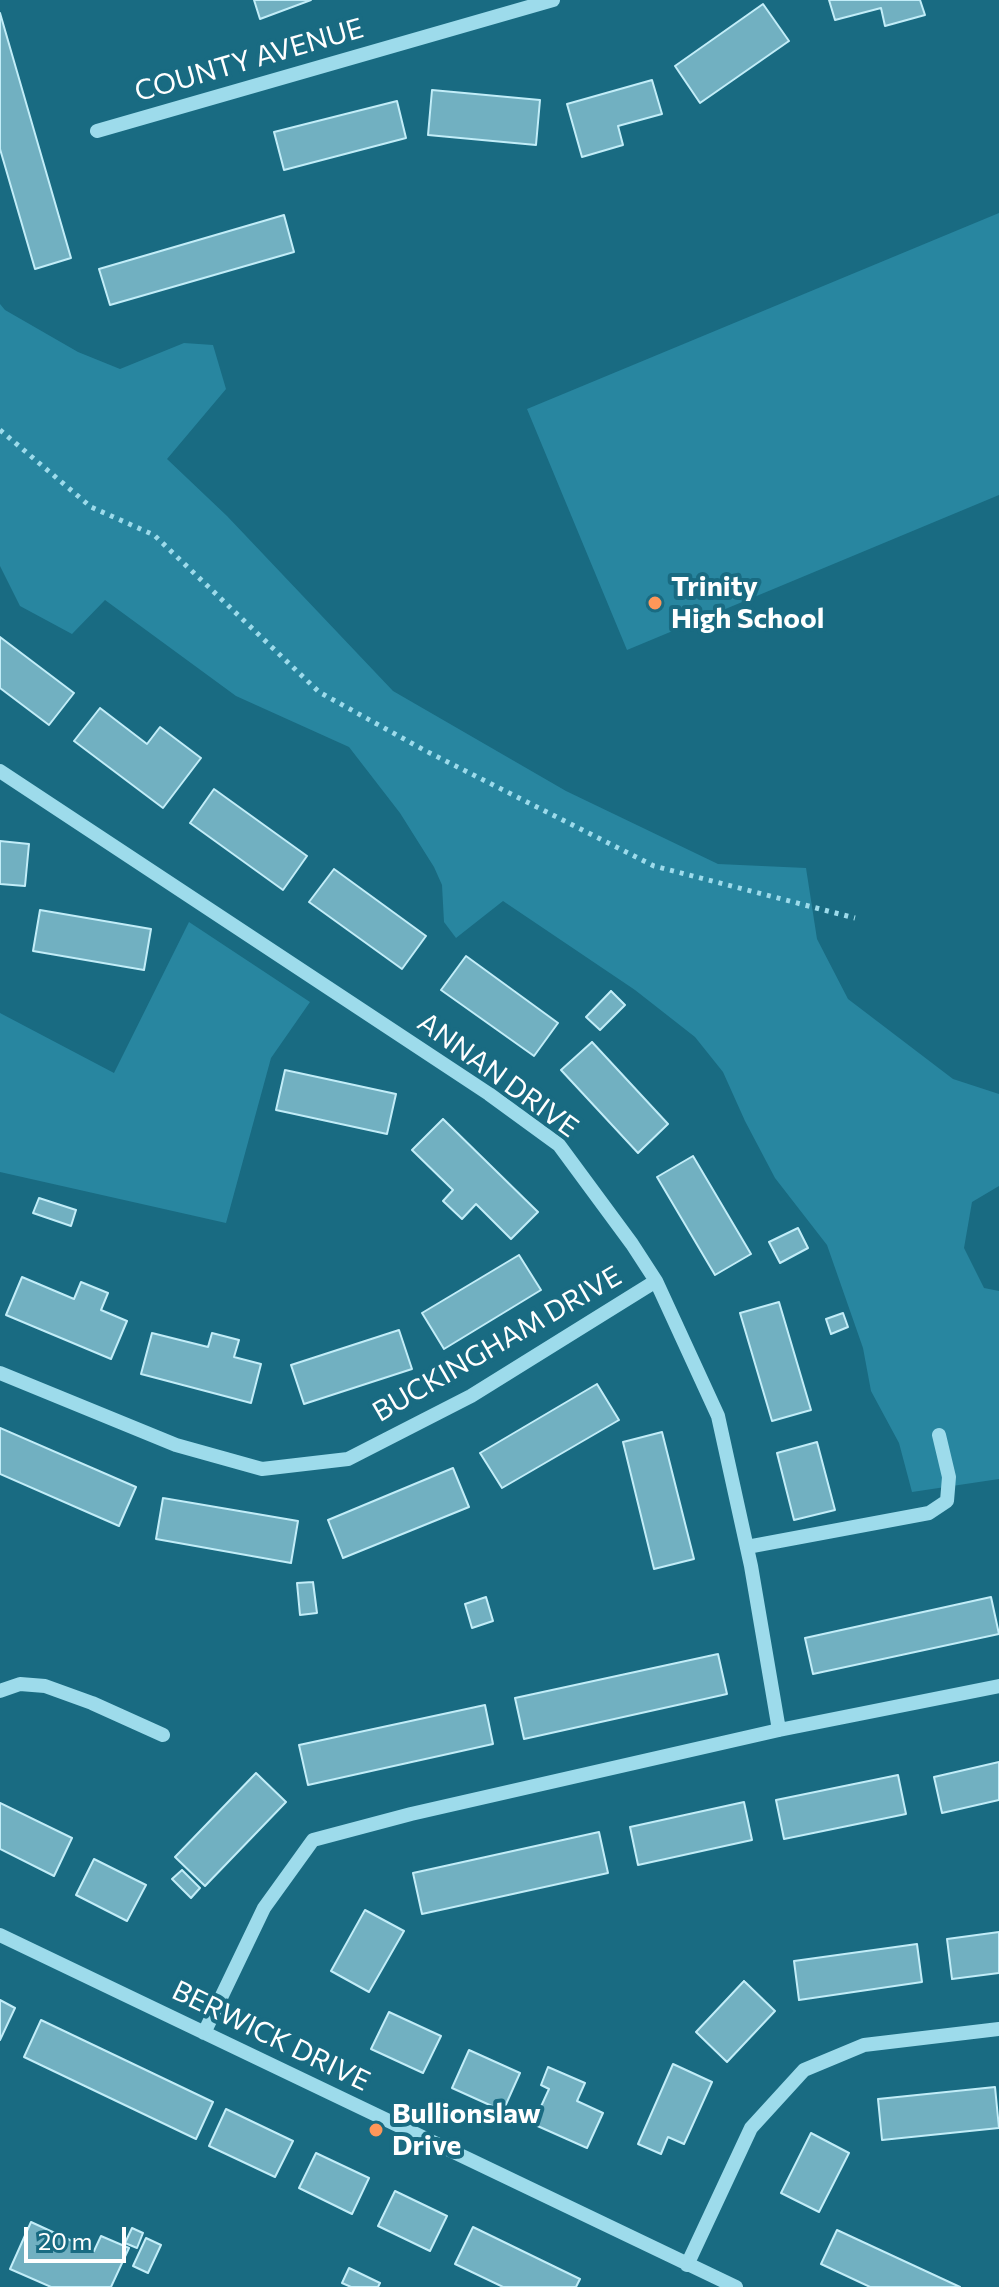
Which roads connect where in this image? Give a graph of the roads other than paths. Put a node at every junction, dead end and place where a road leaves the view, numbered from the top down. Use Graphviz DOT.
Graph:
graph roads {
  1 [pos="553,0"];
  2 [pos="97,131"];
  3 [pos="0,771"];
  4 [pos="656,1281"];
  5 [pos="0,1373"];
  6 [pos="939,1435"];
  7 [pos="747,1547"];
  8 [pos="999,1686"];
  9 [pos="0,1691"];
  10 [pos="779,1730"];
  11 [pos="163,1735"];
  12 [pos="0,1935"];
  13 [pos="999,2029"];
  14 [pos="204,2033"];
  15 [pos="687,2265"];
  16 [pos="736,2287"];
  1 -- 2 [label="street, COUNTY AVENUE"];
  3 -- 4 [label="street, ANNAN DRIVE"];
  4 -- 5 [label="street, BUCKINGHAM DRIVE"];
  4 -- 7 [label="street, ANNAN DRIVE"];
  6 -- 7 [label="street"];
  7 -- 10 [label="street, ANNAN DRIVE"];
  8 -- 10 [label="street"];
  9 -- 11 [label="street"];
  10 -- 14 [label="street"];
  12 -- 14 [label="street, BERWICK DRIVE"];
  13 -- 15 [label="street"];
  14 -- 15 [label="street, BERWICK DRIVE"];
  15 -- 16 [label="street, BERWICK DRIVE"];
}
